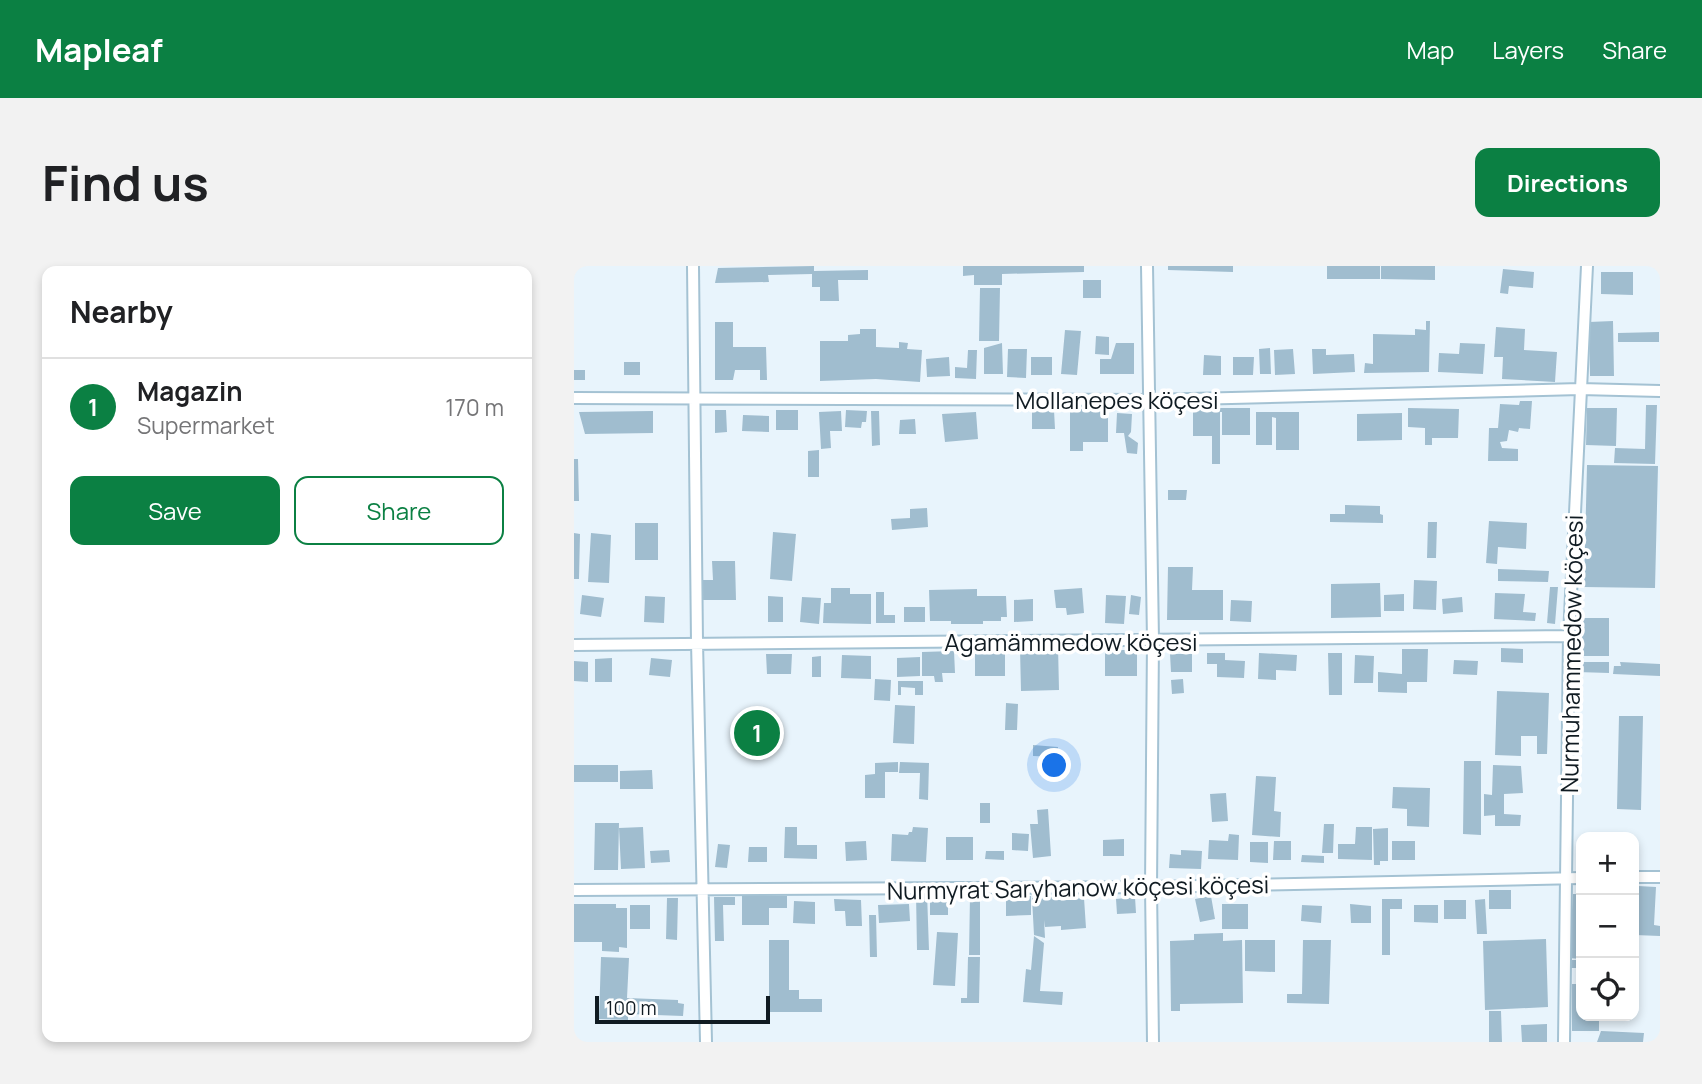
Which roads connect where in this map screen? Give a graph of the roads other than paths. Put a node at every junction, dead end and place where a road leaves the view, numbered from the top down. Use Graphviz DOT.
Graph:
graph roads {
  1 [pos="693,266"];
  2 [pos="1147,266"];
  3 [pos="1587,266"];
  4 [pos="1580,389"];
  5 [pos="1660,391"];
  6 [pos="574,398"];
  7 [pos="695,398"];
  8 [pos="1150,400"];
  9 [pos="1569,636"];
  10 [pos="1153,640"];
  11 [pos="697,642"];
  12 [pos="574,645"];
  13 [pos="1639,877"];
  14 [pos="1660,877"];
  15 [pos="1567,878"];
  16 [pos="1576,878"];
  17 [pos="1151,887"];
  18 [pos="574,890"];
  19 [pos="704,890"];
  20 [pos="706,1042"];
  21 [pos="1153,1042"];
  22 [pos="1564,1042"];
  1 -- 7 [label="street"];
  2 -- 8 [label="street"];
  3 -- 4 [label="street, Nurmuhammedow köçesi"];
  4 -- 5 [label="street, Mollanepes köçesi"];
  4 -- 8 [label="street, Mollanepes köçesi"];
  4 -- 9 [label="street, Nurmuhammedow köçesi"];
  6 -- 7 [label="street, Mollanepes köçesi"];
  7 -- 8 [label="street, Mollanepes köçesi"];
  7 -- 11 [label="street"];
  8 -- 10 [label="street"];
  9 -- 10 [label="street, Agamämmedow köçesi"];
  9 -- 15 [label="street, Nurmuhammedow köçesi"];
  10 -- 11 [label="street, Agamämmedow köçesi"];
  10 -- 17 [label="street"];
  11 -- 12 [label="street, Agamämmedow köçesi"];
  11 -- 19 [label="street"];
  13 -- 14 [label="street"];
  15 -- 16 [label="street, Nurmyrat Saryhanow köçesi köçesi"];
  15 -- 17 [label="street, Nurmyrat Saryhanow köçesi köçesi"];
  15 -- 22 [label="street, Nurmuhammedow köçesi"];
  17 -- 19 [label="street, Nurmyrat Saryhanow köçesi köçesi"];
  17 -- 21 [label="street"];
  18 -- 19 [label="street, Nurmyrat Saryhanow köçesi köçesi"];
  19 -- 20 [label="street"];
}
